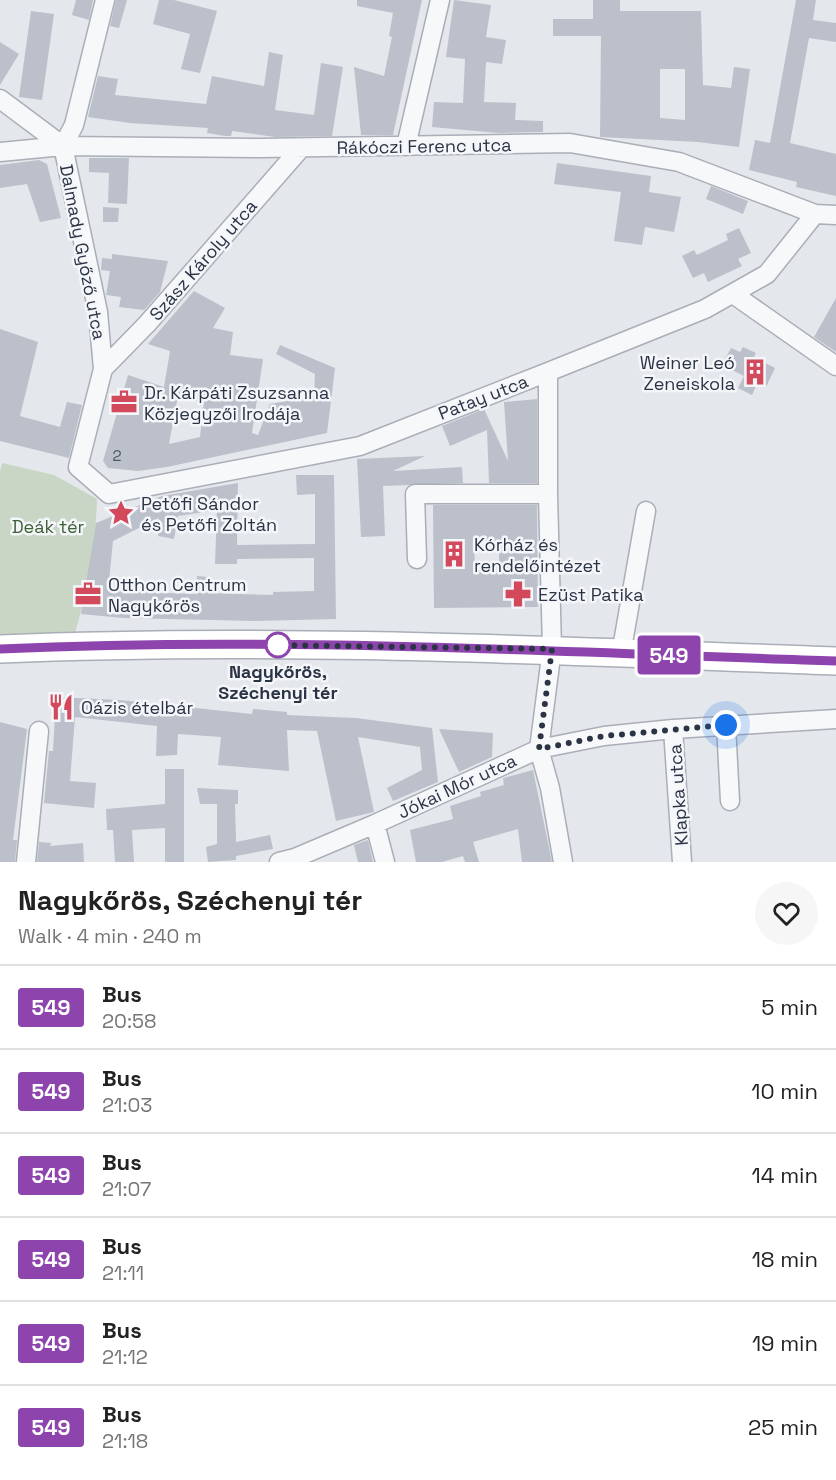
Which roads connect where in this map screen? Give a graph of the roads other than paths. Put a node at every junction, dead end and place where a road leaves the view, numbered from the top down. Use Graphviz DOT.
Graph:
graph roads {
  1 [pos="105,0"];
  2 [pos="440,0"];
  3 [pos="0,99"];
  4 [pos="63,146"];
  5 [pos="406,146"];
  6 [pos="301,148"];
  7 [pos="0,152"];
  8 [pos="815,214"];
  9 [pos="836,215"];
  10 [pos="732,294"];
  11 [pos="836,366"];
  12 [pos="103,369"];
  13 [pos="548,372"];
  14 [pos="110,494"];
  15 [pos="548,494"];
  16 [pos="646,511"];
  17 [pos="417,560"];
  18 [pos="0,649"];
  19 [pos="552,649"];
  20 [pos="621,654"];
  21 [pos="836,661"];
  22 [pos="836,719"];
  23 [pos="726,725"];
  24 [pos="673,729"];
  25 [pos="39,731"];
  26 [pos="539,749"];
  27 [pos="730,801"];
  28 [pos="375,824"];
  29 [pos="26,862"];
  30 [pos="279,862"];
  31 [pos="385,862"];
  32 [pos="563,862"];
  33 [pos="682,862"];
  1 -- 4 [label="street, Dalmady Győző utca"];
  2 -- 5 [label="street"];
  3 -- 4 [label="street"];
  4 -- 6 [label="street, Rákóczi Ferenc utca"];
  4 -- 7 [label="street, Rákóczi Ferenc utca"];
  4 -- 12 [label="street, Dalmady Győző utca"];
  5 -- 6 [label="street, Rákóczi Ferenc utca"];
  5 -- 8 [label="street, Rákóczi Ferenc utca"];
  6 -- 12 [label="street, Szász Károly utca"];
  8 -- 9 [label="street, Rákóczi Ferenc utca"];
  8 -- 10 [label="street, Patay utca"];
  10 -- 11 [label="street"];
  10 -- 13 [label="street, Patay utca"];
  12 -- 14 [label="street, Dalmady Győző utca"];
  13 -- 14 [label="street, Patay utca"];
  13 -- 15 [label="street"];
  15 -- 17 [label="street"];
  15 -- 19 [label="street"];
  16 -- 20 [label="street"];
  18 -- 19 [label="main road"];
  19 -- 20 [label="main road"];
  19 -- 26 [label="street"];
  20 -- 21 [label="main road"];
  22 -- 23 [label="street, Jókai Mór utca"];
  23 -- 24 [label="street, Jókai Mór utca"];
  23 -- 27 [label="street"];
  24 -- 26 [label="street, Jókai Mór utca"];
  24 -- 33 [label="street, Klapka utca"];
  25 -- 29 [label="street"];
  26 -- 28 [label="street, Jókai Mór utca"];
  26 -- 32 [label="street"];
  28 -- 30 [label="street, Jókai Mór utca"];
  28 -- 31 [label="street, Jókai Mór utca"];
}
